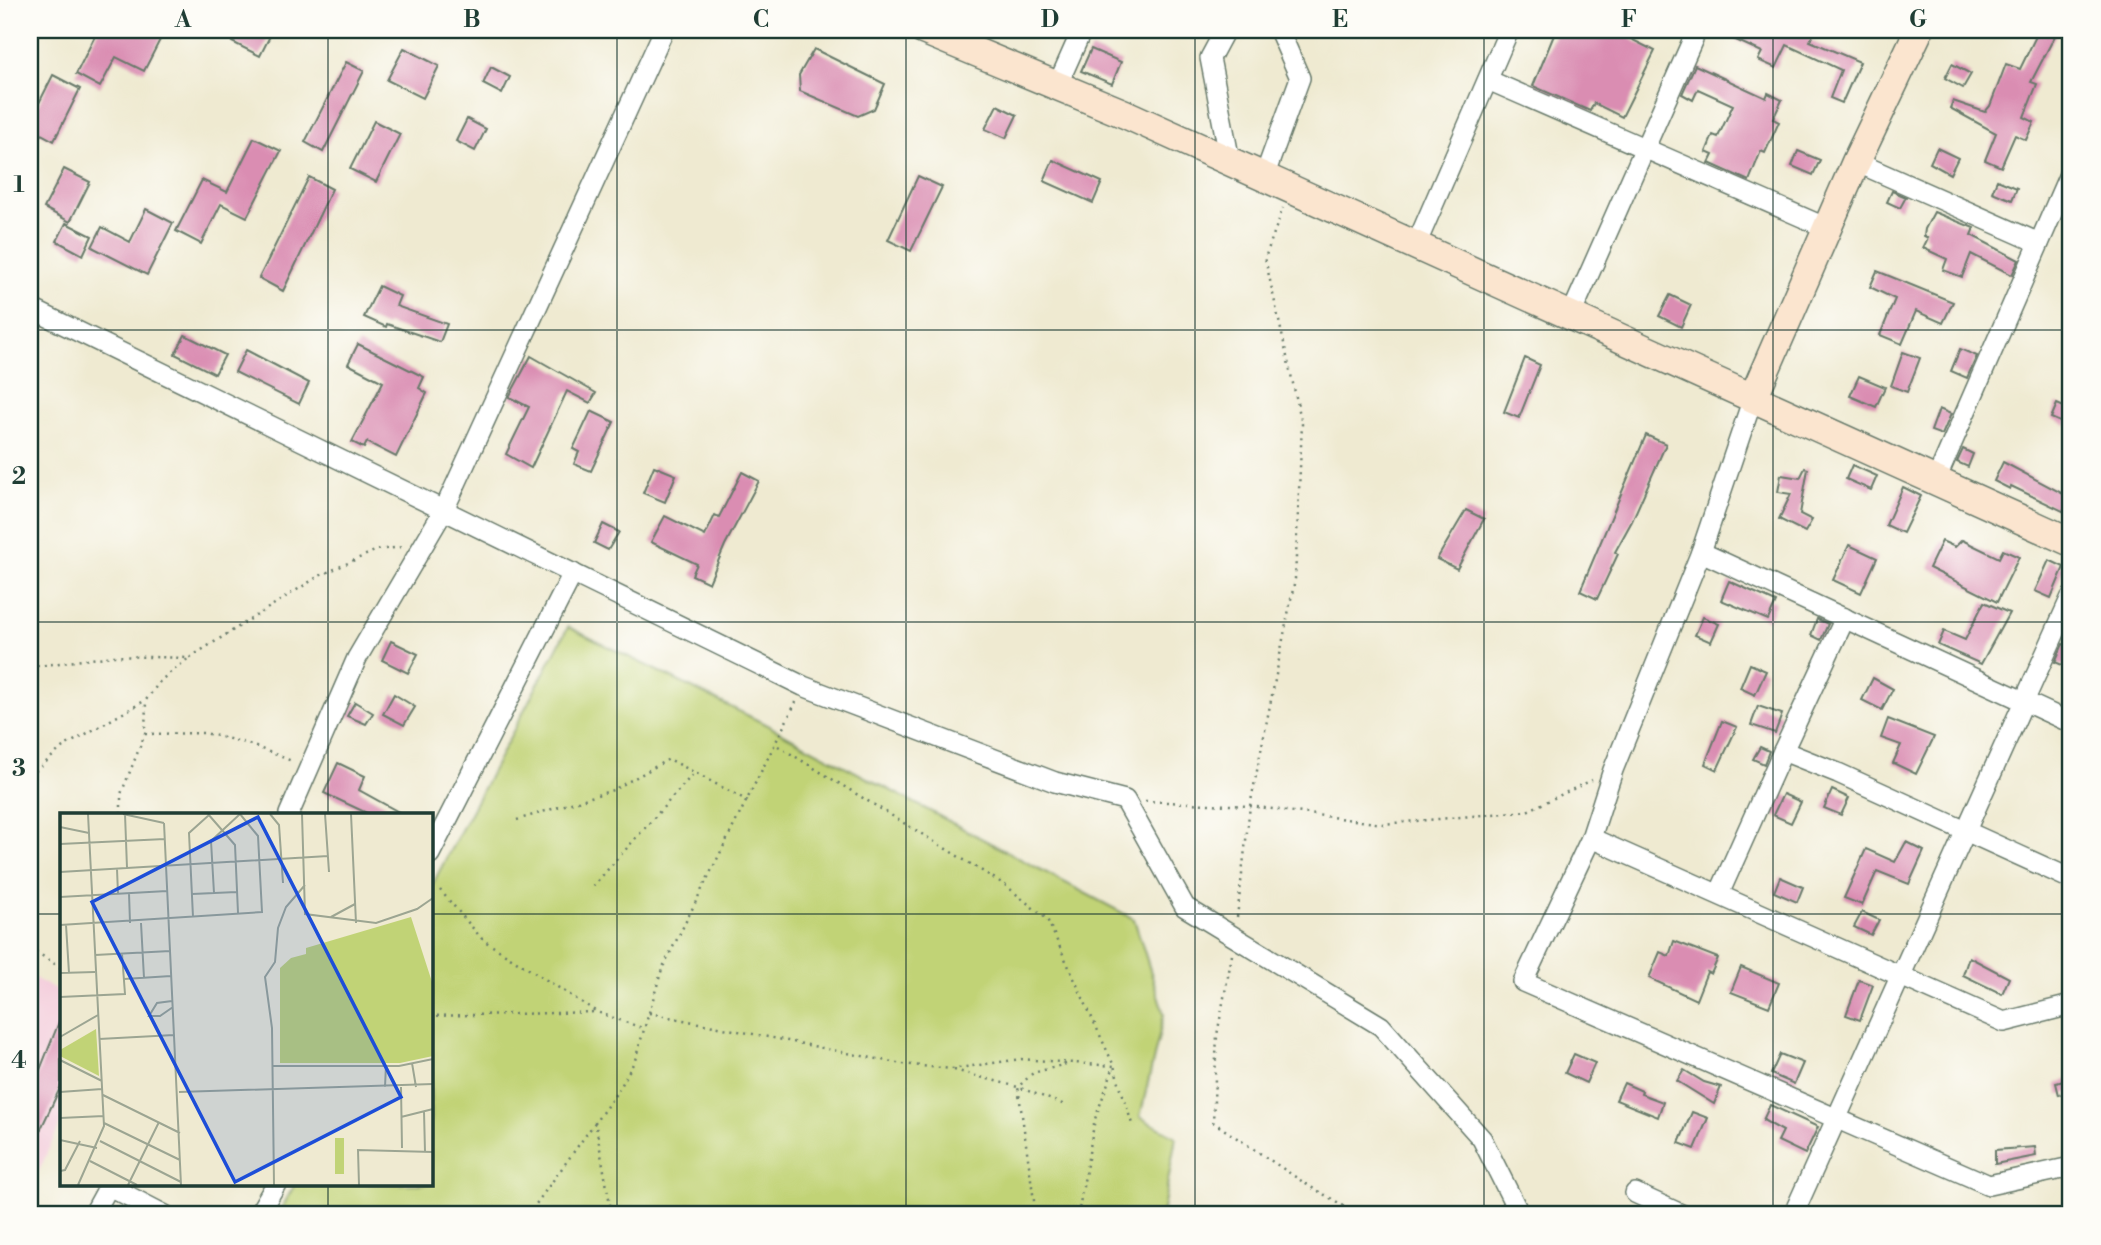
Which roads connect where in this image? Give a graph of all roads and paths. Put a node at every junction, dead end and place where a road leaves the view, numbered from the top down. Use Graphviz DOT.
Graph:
graph roads {
  1 [pos="664,30"];
  2 [pos="923,30"];
  3 [pos="1082,30"];
  4 [pos="1226,30"];
  5 [pos="1279,30"];
  6 [pos="1509,30"];
  7 [pos="1697,30"];
  8 [pos="1919,30"];
  9 [pos="1488,79"];
  10 [pos="1058,86"];
  11 [pos="1645,148"];
  12 [pos="1230,161"];
  13 [pos="1856,162"];
  14 [pos="1264,177"];
  15 [pos="2070,178"];
  16 [pos="1290,188"];
  17 [pos="1827,228"];
  18 [pos="2039,243"];
  19 [pos="1416,245"];
  20 [pos="30,308"];
  21 [pos="1571,315"];
  22 [pos="1753,398"];
  23 [pos="1936,481"];
  24 [pos="444,510"];
  25 [pos="2071,542"];
  26 [pos="423,545"];
  27 [pos="1701,552"];
  28 [pos="573,573"];
  29 [pos="2071,597"];
  30 [pos="1845,618"];
  31 [pos="189,658"];
  32 [pos="30,667"];
  33 [pos="803,686"];
  34 [pos="146,700"];
  35 [pos="2024,702"];
  36 [pos="2071,723"];
  37 [pos="145,734"];
  38 [pos="777,745"];
  39 [pos="1783,751"];
  40 [pos="310,768"];
  41 [pos="1613,770"];
  42 [pos="694,773"];
  43 [pos="30,776"];
  44 [pos="1125,800"];
  45 [pos="748,801"];
  46 [pos="1250,806"];
  47 [pos="121,813"];
  48 [pos="289,813"];
  49 [pos="517,820"];
  50 [pos="1965,832"];
  51 [pos="1591,838"];
  52 [pos="432,849"];
  53 [pos="2071,879"];
  54 [pos="593,886"];
  55 [pos="440,890"];
  56 [pos="1719,894"];
  57 [pos="1235,937"];
  58 [pos="30,948"];
  59 [pos="60,967"];
  60 [pos="1899,977"];
  61 [pos="2071,1005"];
  62 [pos="597,1012"];
  63 [pos="649,1013"];
  64 [pos="432,1016"];
  65 [pos="645,1029"];
  66 [pos="1069,1063"];
  67 [pos="1114,1066"];
  68 [pos="951,1069"];
  69 [pos="1018,1087"];
  70 [pos="1065,1105"];
  71 [pos="595,1121"];
  72 [pos="1837,1121"];
  73 [pos="1132,1124"];
  74 [pos="2071,1167"];
  75 [pos="109,1186"];
  76 [pos="112,1186"];
  77 [pos="275,1186"];
  78 [pos="1635,1193"];
  79 [pos="93,1215"];
  80 [pos="164,1215"];
  81 [pos="258,1215"];
  82 [pos="528,1215"];
  83 [pos="612,1215"];
  84 [pos="1035,1215"];
  85 [pos="1078,1215"];
  86 [pos="1360,1215"];
  87 [pos="1520,1215"];
  88 [pos="1683,1215"];
  89 [pos="1793,1215"];
  1 -- 24 [label="street"];
  2 -- 10 [label="street"];
  3 -- 10 [label="street"];
  4 -- 12 [label="street"];
  5 -- 14 [label="street"];
  6 -- 9 [label="street"];
  7 -- 11 [label="street"];
  8 -- 13 [label="street"];
  9 -- 11 [label="street"];
  9 -- 19 [label="street"];
  10 -- 12 [label="street"];
  11 -- 17 [label="street"];
  11 -- 21 [label="street"];
  12 -- 14 [label="street"];
  13 -- 17 [label="street"];
  13 -- 18 [label="street"];
  14 -- 16 [label="street"];
  15 -- 18 [label="street"];
  16 -- 19 [label="street"];
  16 -- 46 [label="path"];
  17 -- 22 [label="street"];
  18 -- 23 [label="street"];
  19 -- 21 [label="street"];
  20 -- 24 [label="street"];
  21 -- 22 [label="street"];
  22 -- 23 [label="street"];
  22 -- 27 [label="street"];
  23 -- 25 [label="street"];
  24 -- 26 [label="street"];
  24 -- 28 [label="street"];
  26 -- 31 [label="path"];
  26 -- 40 [label="street"];
  27 -- 30 [label="street"];
  27 -- 41 [label="street"];
  28 -- 33 [label="street"];
  28 -- 52 [label="street"];
  29 -- 35 [label="street"];
  30 -- 35 [label="street"];
  30 -- 39 [label="street"];
  31 -- 32 [label="path"];
  31 -- 34 [label="path"];
  33 -- 38 [label="path"];
  33 -- 44 [label="street"];
  34 -- 37 [label="path"];
  34 -- 43 [label="path"];
  35 -- 36 [label="street"];
  35 -- 50 [label="street"];
  37 -- 40 [label="path"];
  37 -- 47 [label="path"];
  38 -- 45 [label="path"];
  38 -- 67 [label="path"];
  39 -- 50 [label="street"];
  39 -- 56 [label="street"];
  40 -- 48 [label="street"];
  41 -- 46 [label="path"];
  41 -- 51 [label="street"];
  42 -- 45 [label="path"];
  42 -- 49 [label="path"];
  42 -- 54 [label="path"];
  44 -- 46 [label="path"];
  44 -- 57 [label="street"];
  45 -- 63 [label="path"];
  46 -- 57 [label="path"];
  50 -- 53 [label="street"];
  50 -- 60 [label="street"];
  51 -- 56 [label="street"];
  51 -- 72 [label="street"];
  55 -- 62 [label="path"];
  56 -- 60 [label="street"];
  57 -- 86 [label="path"];
  57 -- 87 [label="street"];
  58 -- 59 [label="path"];
  60 -- 61 [label="street"];
  60 -- 72 [label="street"];
  62 -- 64 [label="path"];
  62 -- 65 [label="path"];
  63 -- 65 [label="path"];
  63 -- 68 [label="path"];
  65 -- 71 [label="path"];
  66 -- 67 [label="path"];
  66 -- 68 [label="path"];
  66 -- 69 [label="path"];
  67 -- 73 [label="path"];
  67 -- 85 [label="path"];
  68 -- 69 [label="path"];
  69 -- 70 [label="path"];
  69 -- 84 [label="path"];
  71 -- 82 [label="path"];
  71 -- 83 [label="path"];
  72 -- 74 [label="street"];
  72 -- 89 [label="street"];
  75 -- 79 [label="street"];
  76 -- 80 [label="street"];
  77 -- 81 [label="street"];
  78 -- 88 [label="street"];
}
